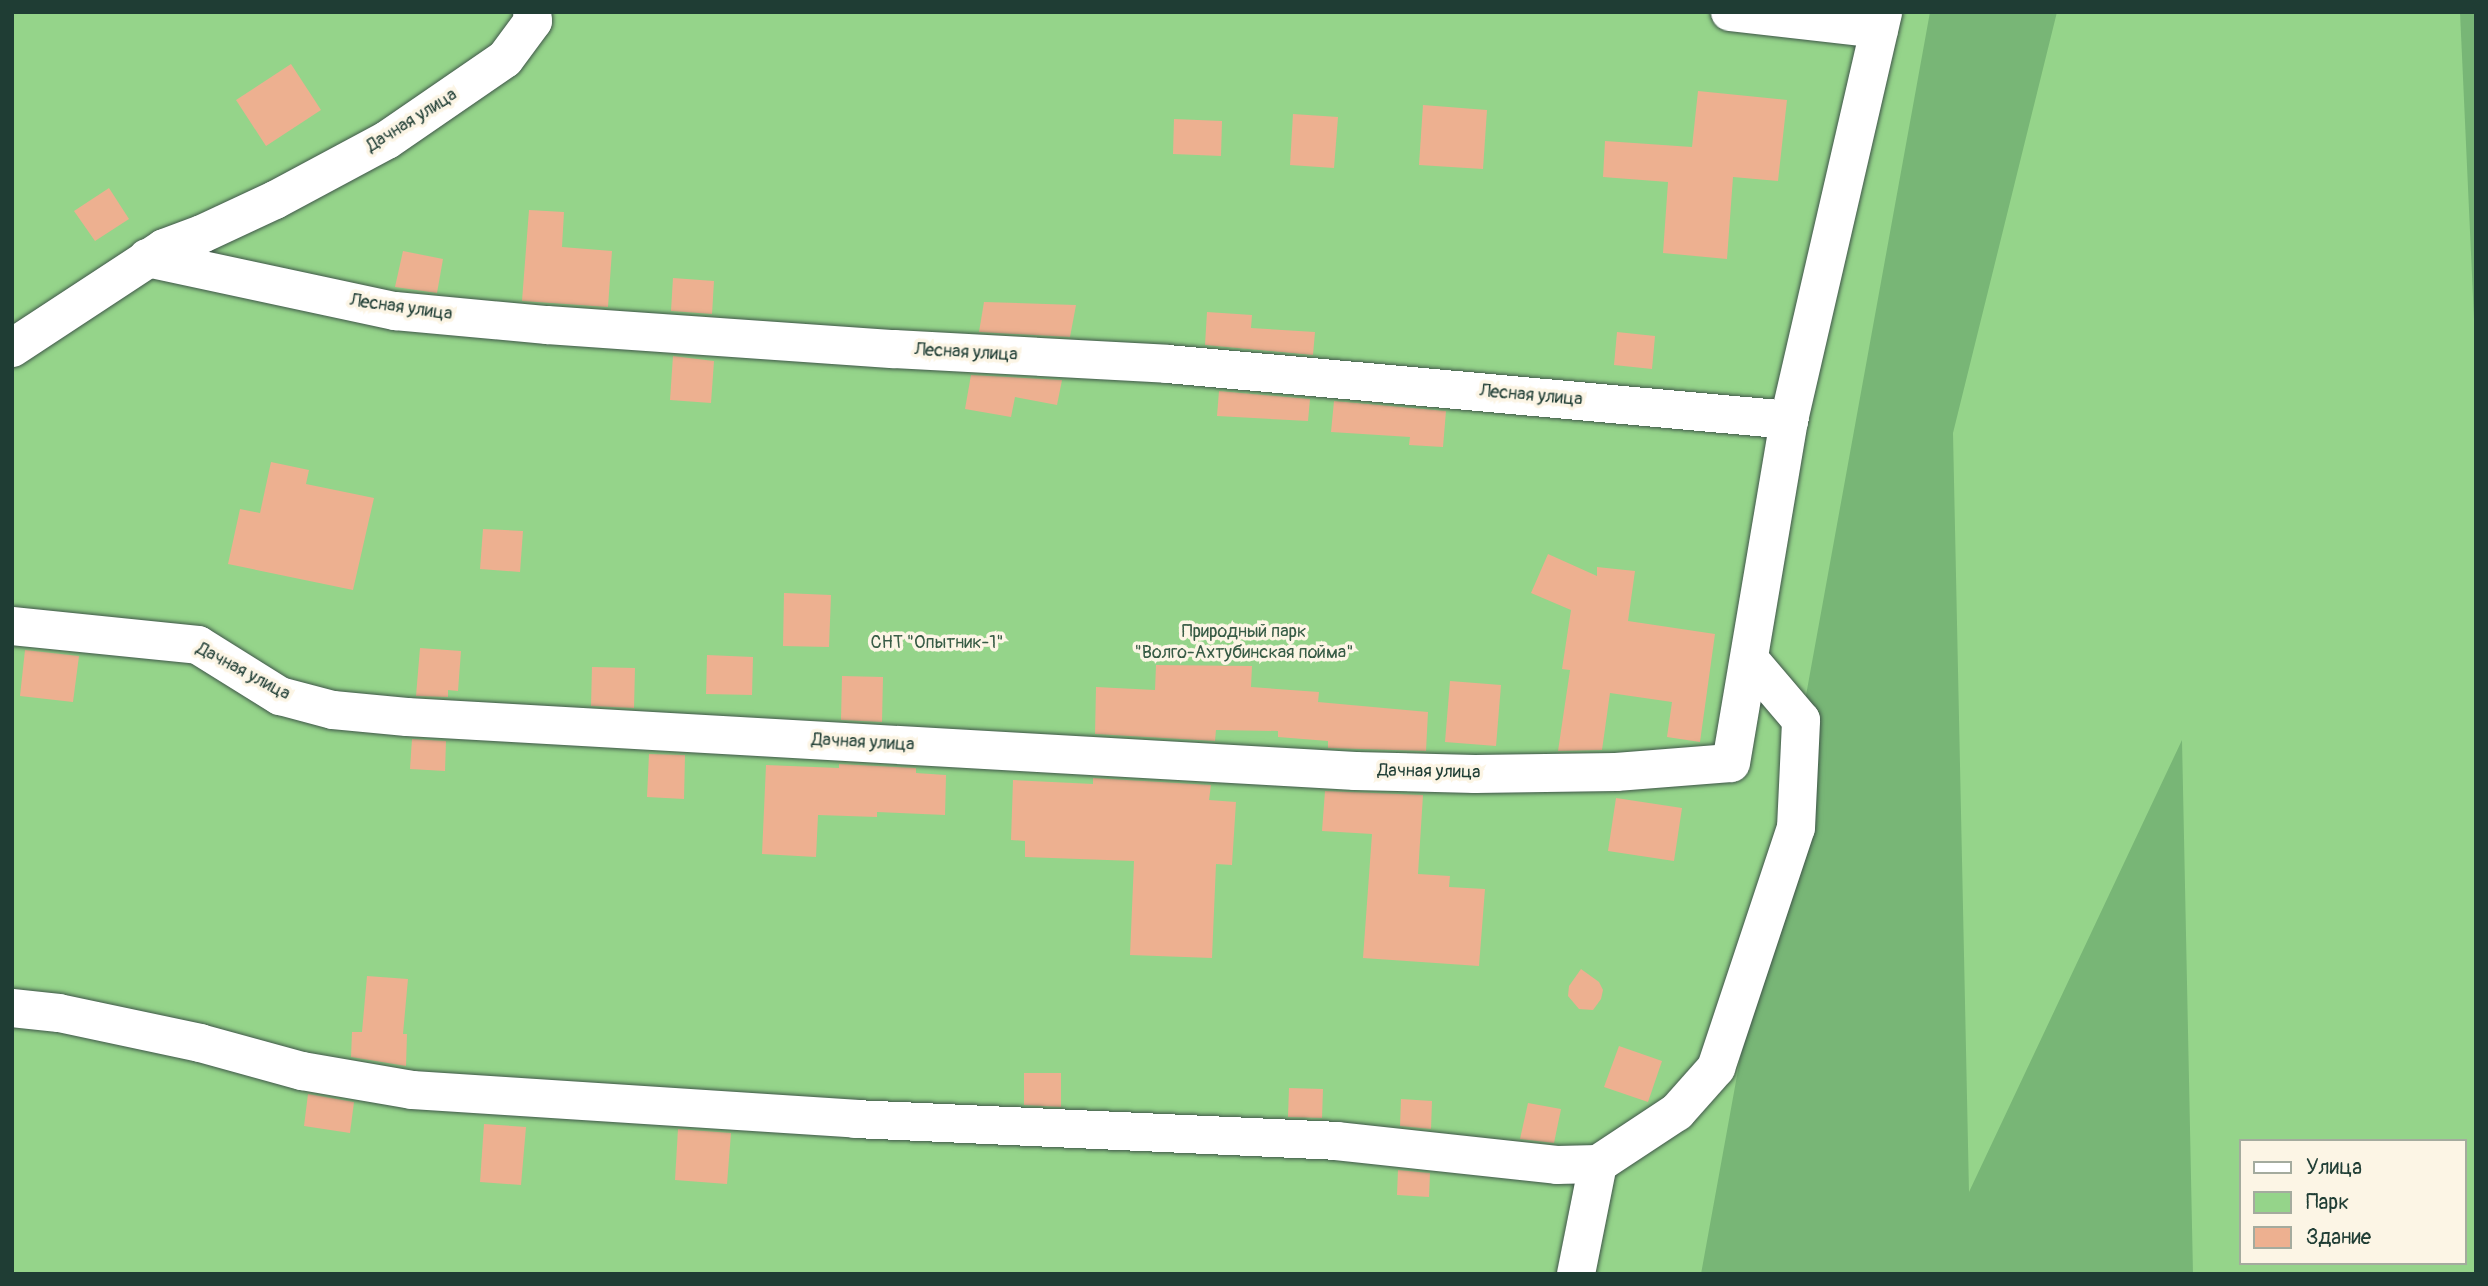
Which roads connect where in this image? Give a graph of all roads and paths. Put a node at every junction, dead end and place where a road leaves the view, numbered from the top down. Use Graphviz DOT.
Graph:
graph roads {
  1 [pos="532,12"];
  2 [pos="1730,12"];
  3 [pos="1881,21"];
  4 [pos="147,258"];
  5 [pos="12,348"];
  6 [pos="1789,420"];
  7 [pos="12,626"];
  8 [pos="1749,659"];
  9 [pos="12,1008"];
  10 [pos="1598,1164"];
  11 [pos="1576,1274"];
  1 -- 4 [label="street, Дачная улица"];
  2 -- 3 [label="street"];
  3 -- 6 [label="street"];
  4 -- 5 [label="street, Дачная улица"];
  4 -- 6 [label="street, Лесная улица"];
  6 -- 8 [label="street"];
  7 -- 8 [label="street, Дачная улица"];
  8 -- 10 [label="street"];
  9 -- 10 [label="street"];
  10 -- 11 [label="street"];
}
